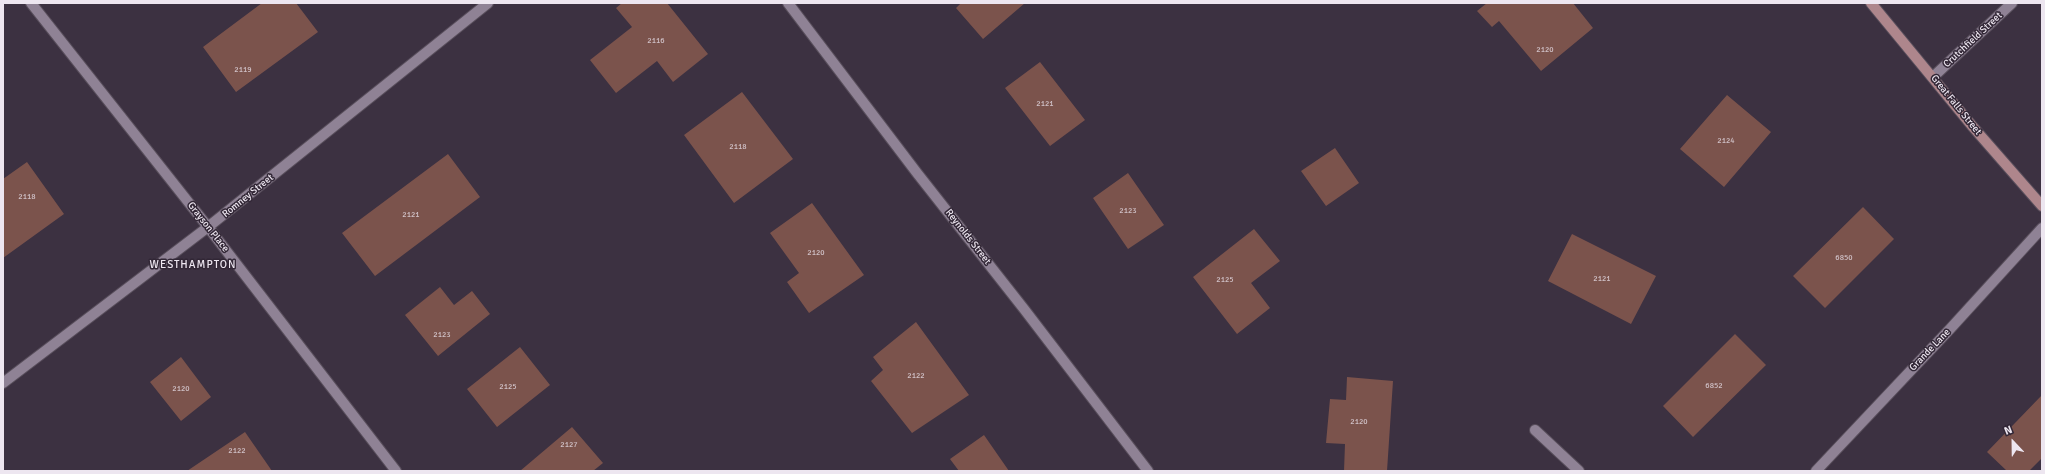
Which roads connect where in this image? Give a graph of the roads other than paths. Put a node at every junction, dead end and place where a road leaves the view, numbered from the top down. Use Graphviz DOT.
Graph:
graph roads {
  1 [pos="32,3"];
  2 [pos="488,3"];
  3 [pos="788,3"];
  4 [pos="1871,3"];
  5 [pos="2012,3"];
  6 [pos="1933,76"];
  7 [pos="2042,206"];
  8 [pos="208,227"];
  9 [pos="2042,228"];
  10 [pos="3,383"];
  11 [pos="1535,430"];
  12 [pos="396,471"];
  13 [pos="1148,471"];
  14 [pos="1579,471"];
  15 [pos="1816,471"];
  1 -- 8 [label="street, Grayson Place"];
  2 -- 8 [label="street, Romney Street"];
  3 -- 13 [label="street, Reynolds Street"];
  4 -- 6 [label="main road, Great Falls Street"];
  5 -- 6 [label="street, Crutchfield Street"];
  6 -- 7 [label="main road, Great Falls Street"];
  8 -- 10 [label="street, Romney Street"];
  8 -- 12 [label="street, Grayson Place"];
  9 -- 15 [label="street, Grande Lane"];
  11 -- 14 [label="street"];
}
